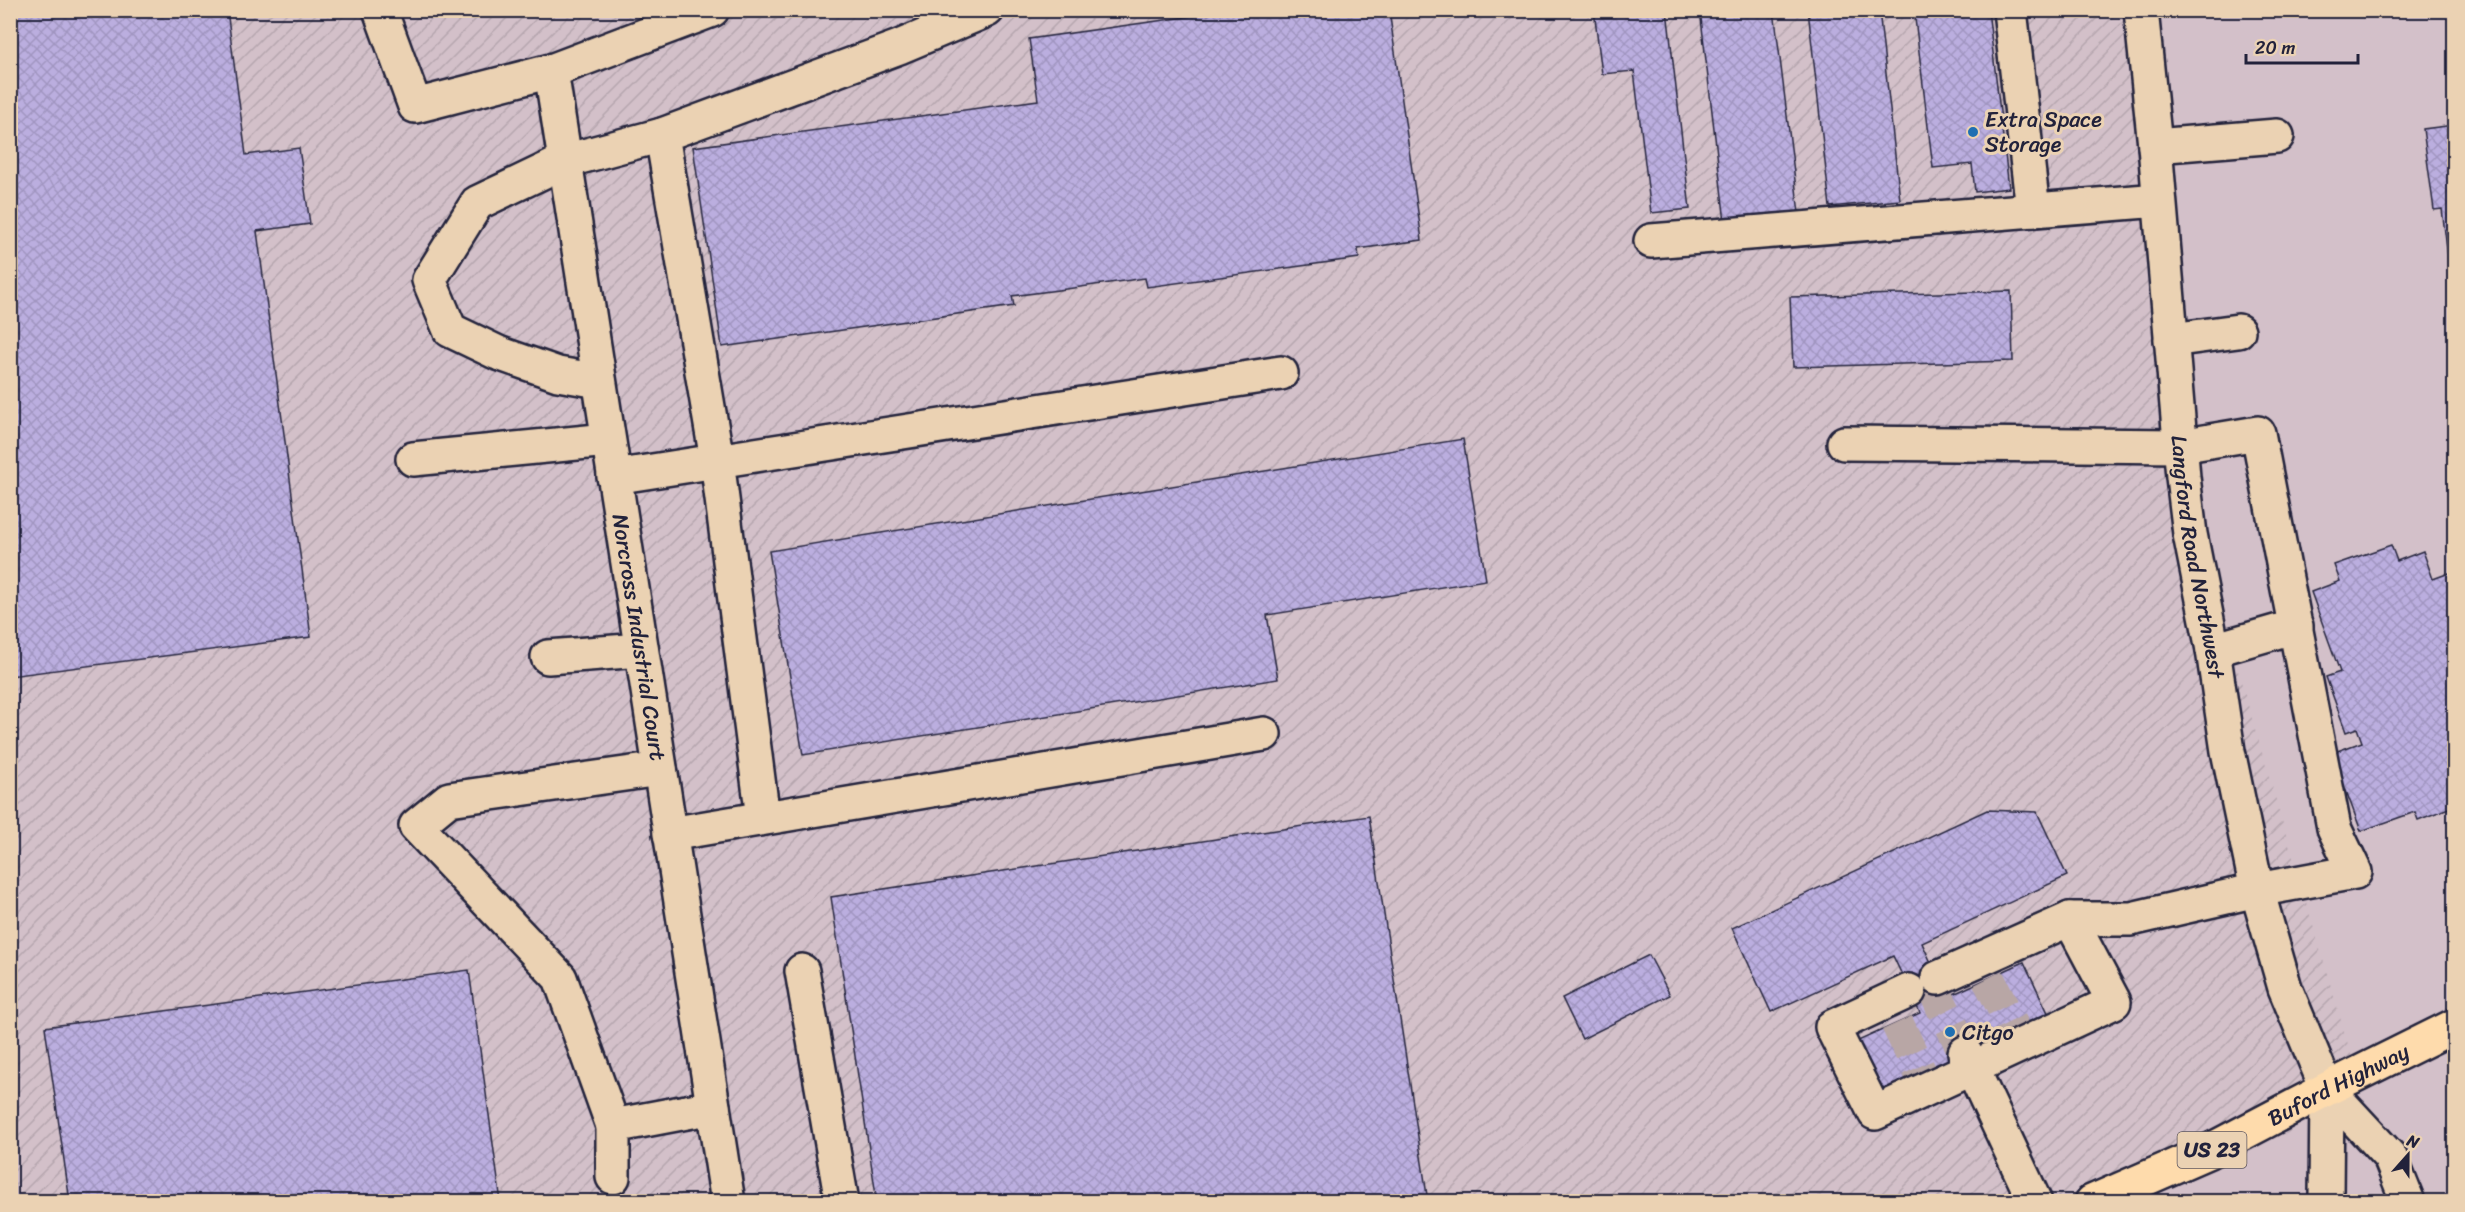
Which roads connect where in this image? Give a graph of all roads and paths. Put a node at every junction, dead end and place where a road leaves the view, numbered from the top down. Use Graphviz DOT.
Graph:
graph roads {
  1 [pos="380,10"];
  2 [pos="712,10"];
  3 [pos="987,10"];
  4 [pos="2010,10"];
  5 [pos="2141,10"];
  6 [pos="551,71"];
  7 [pos="663,135"];
  8 [pos="2277,136"];
  9 [pos="2155,146"];
  10 [pos="565,161"];
  11 [pos="2159,200"];
  12 [pos="2033,210"];
  13 [pos="1651,240"];
  14 [pos="2238,331"];
  15 [pos="2171,340"];
  16 [pos="1281,374"];
  17 [pos="599,381"];
  18 [pos="608,440"];
  19 [pos="1844,443"];
  20 [pos="2180,446"];
  21 [pos="413,459"];
  22 [pos="717,460"];
  23 [pos="614,477"];
  24 [pos="2296,626"];
  25 [pos="641,650"];
  26 [pos="2213,650"];
  27 [pos="548,657"];
  28 [pos="1264,734"];
  29 [pos="660,769"];
  30 [pos="763,818"];
  31 [pos="670,834"];
  32 [pos="2256,890"];
  33 [pos="2070,919"];
  34 [pos="802,971"];
  35 [pos="1938,978"];
  36 [pos="1898,1005"];
  37 [pos="2454,1026"];
  38 [pos="1969,1060"];
  39 [pos="2326,1089"];
  40 [pos="713,1107"];
  41 [pos="614,1126"];
  42 [pos="613,1177"];
  43 [pos="2110,1198"];
  44 [pos="728,1202"];
  45 [pos="842,1202"];
  46 [pos="2035,1202"];
  47 [pos="2328,1202"];
  48 [pos="2408,1202"];
  1 -- 6 [label="street"];
  2 -- 6 [label="street"];
  3 -- 7 [label="street"];
  4 -- 12 [label="street"];
  5 -- 9 [label="street, Langford Road Northwest"];
  6 -- 10 [label="street, Norcross Industrial Court"];
  7 -- 10 [label="street"];
  7 -- 22 [label="street"];
  8 -- 9 [label="street"];
  9 -- 11 [label="street, Langford Road Northwest"];
  10 -- 17 [label="street, Norcross Industrial Court"];
  10 -- 17 [label="street"];
  11 -- 12 [label="street"];
  11 -- 15 [label="street, Langford Road Northwest"];
  12 -- 13 [label="street"];
  14 -- 15 [label="street"];
  15 -- 20 [label="street, Langford Road Northwest"];
  16 -- 22 [label="street"];
  17 -- 18 [label="street, Norcross Industrial Court"];
  18 -- 21 [label="street"];
  18 -- 23 [label="street, Norcross Industrial Court"];
  19 -- 20 [label="street"];
  20 -- 24 [label="street"];
  20 -- 26 [label="street, Langford Road Northwest"];
  22 -- 23 [label="street"];
  22 -- 30 [label="street"];
  23 -- 25 [label="street, Norcross Industrial Court"];
  24 -- 26 [label="street"];
  24 -- 32 [label="street"];
  25 -- 27 [label="street"];
  25 -- 29 [label="street, Norcross Industrial Court"];
  26 -- 32 [label="street, Langford Road Northwest"];
  28 -- 30 [label="street"];
  29 -- 31 [label="street, Norcross Industrial Court"];
  29 -- 41 [label="street"];
  30 -- 31 [label="street"];
  31 -- 40 [label="street, Norcross Industrial Court"];
  32 -- 33 [label="street"];
  32 -- 39 [label="street, Langford Road Northwest"];
  33 -- 35 [label="street"];
  33 -- 38 [label="street"];
  34 -- 45 [label="street"];
  36 -- 38 [label="street"];
  37 -- 39 [label="main road, Buford Highway / US 23"];
  38 -- 46 [label="street"];
  39 -- 43 [label="main road, Buford Highway / US 23"];
  39 -- 47 [label="street, Langford Road Northwest"];
  39 -- 48 [label="street, Langford Road Northwest"];
  40 -- 41 [label="street"];
  40 -- 44 [label="street, Norcross Industrial Court"];
  41 -- 42 [label="street"];
}
